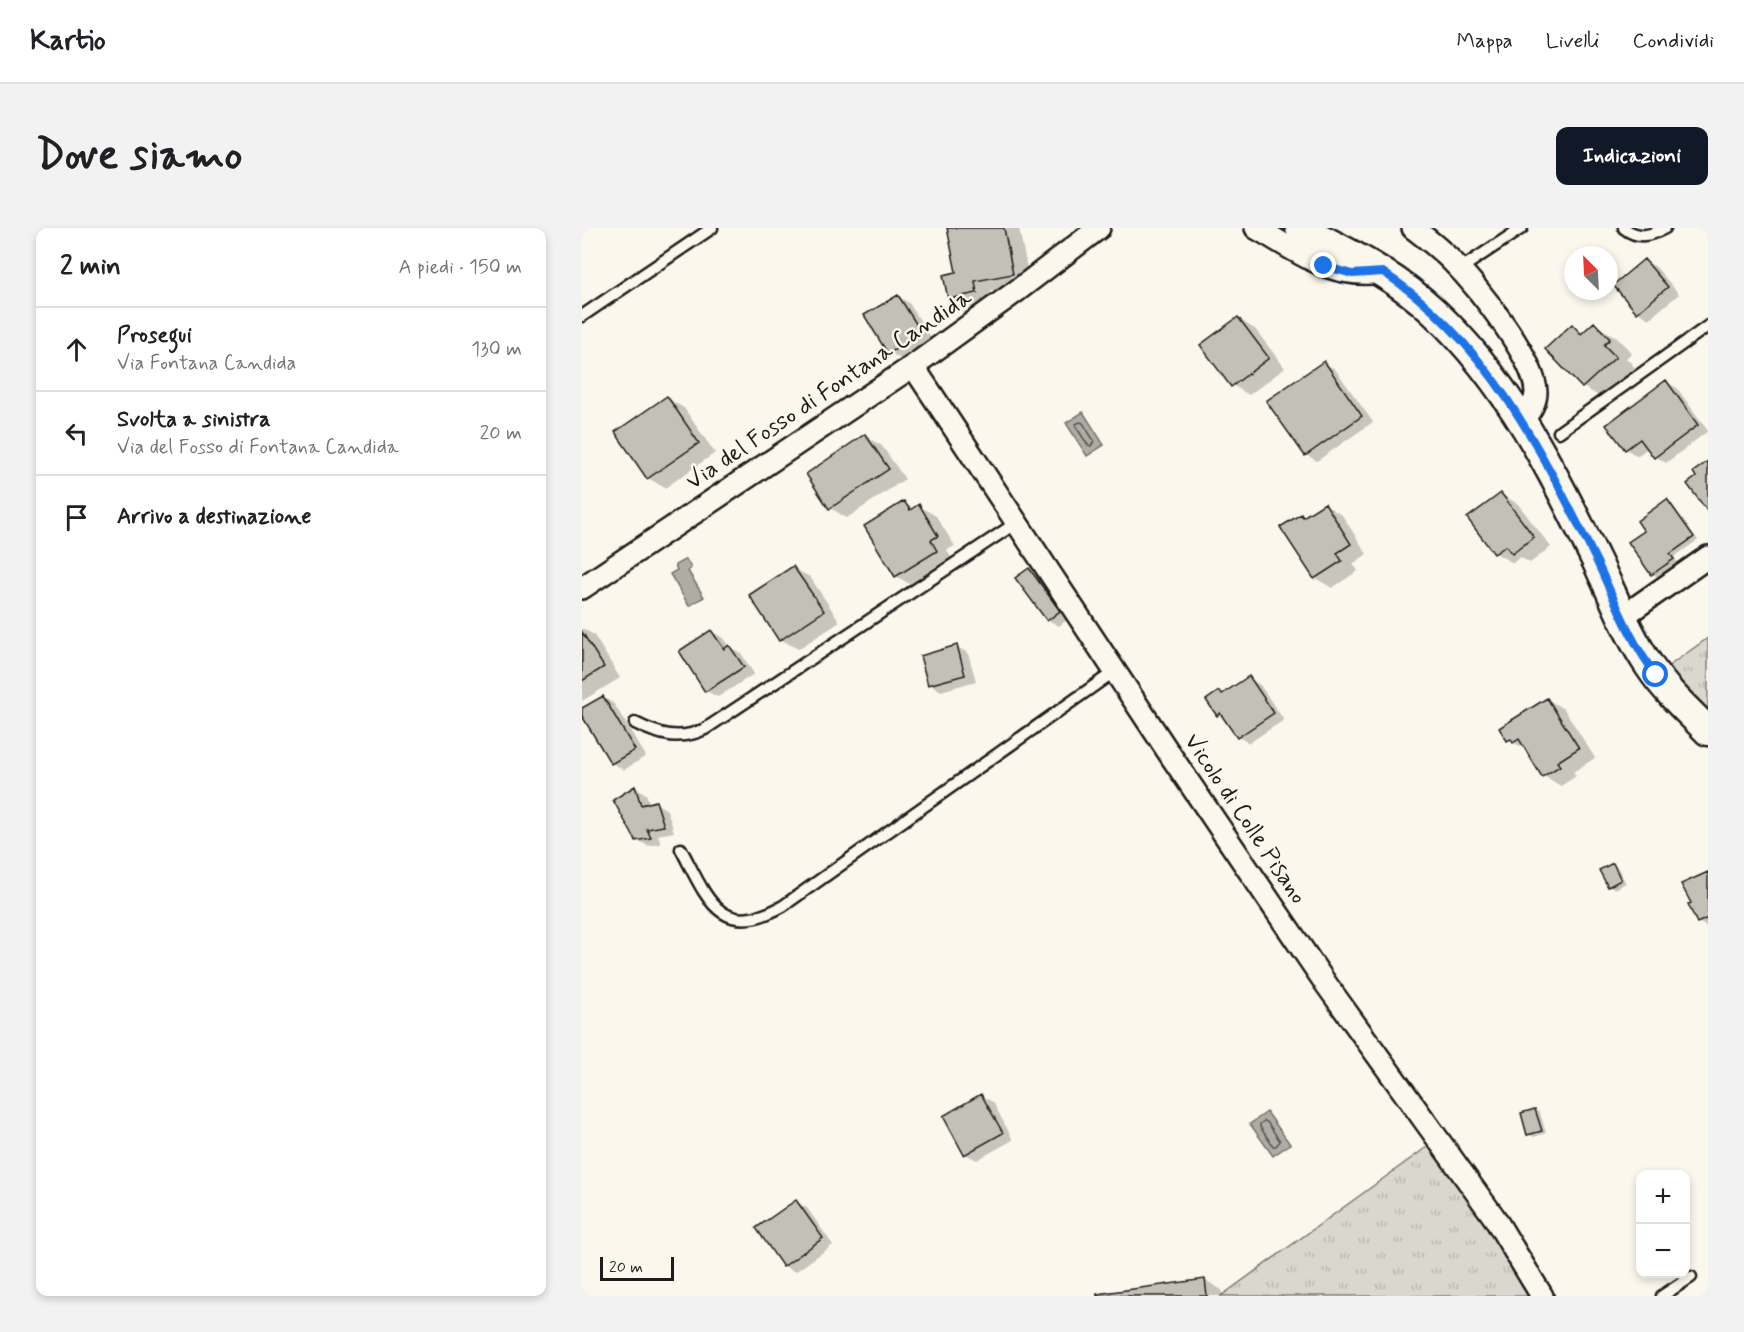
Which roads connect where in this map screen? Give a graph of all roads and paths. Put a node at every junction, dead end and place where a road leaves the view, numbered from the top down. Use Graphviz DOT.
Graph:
graph roads {
  1 [pos="712,228"];
  2 [pos="1099,228"];
  3 [pos="1256,228"];
  4 [pos="1300,228"];
  5 [pos="1413,228"];
  6 [pos="1522,228"];
  7 [pos="1624,228"];
  8 [pos="1665,228"];
  9 [pos="1460,269"];
  10 [pos="1383,272"];
  11 [pos="582,316"];
  12 [pos="1708,326"];
  13 [pos="913,366"];
  14 [pos="1523,421"];
  15 [pos="1559,432"];
  16 [pos="1016,523"];
  17 [pos="1708,557"];
  18 [pos="582,588"];
  19 [pos="1622,617"];
  20 [pos="1115,671"];
  21 [pos="635,723"];
  22 [pos="1708,731"];
  23 [pos="681,849"];
  24 [pos="1691,1277"];
  25 [pos="1542,1296"];
  26 [pos="1662,1296"];
  1 -- 11 [label="lane"];
  2 -- 13 [label="street, Via del Fosso di Fontana Candida"];
  3 -- 10 [label="street"];
  4 -- 10 [label="main road"];
  5 -- 9 [label="street"];
  6 -- 9 [label="lane"];
  7 -- 8 [label="lane"];
  9 -- 14 [label="street"];
  10 -- 14 [label="main road"];
  12 -- 15 [label="lane"];
  13 -- 16 [label="street, Vicolo di Colle Pisano"];
  13 -- 18 [label="street, Via del Fosso di Fontana Candida"];
  14 -- 19 [label="main road"];
  16 -- 20 [label="street, Vicolo di Colle Pisano"];
  16 -- 21 [label="lane"];
  17 -- 19 [label="street"];
  19 -- 22 [label="main road"];
  20 -- 23 [label="lane"];
  20 -- 25 [label="street, Vicolo di Colle Pisano"];
  24 -- 26 [label="lane"];
}
